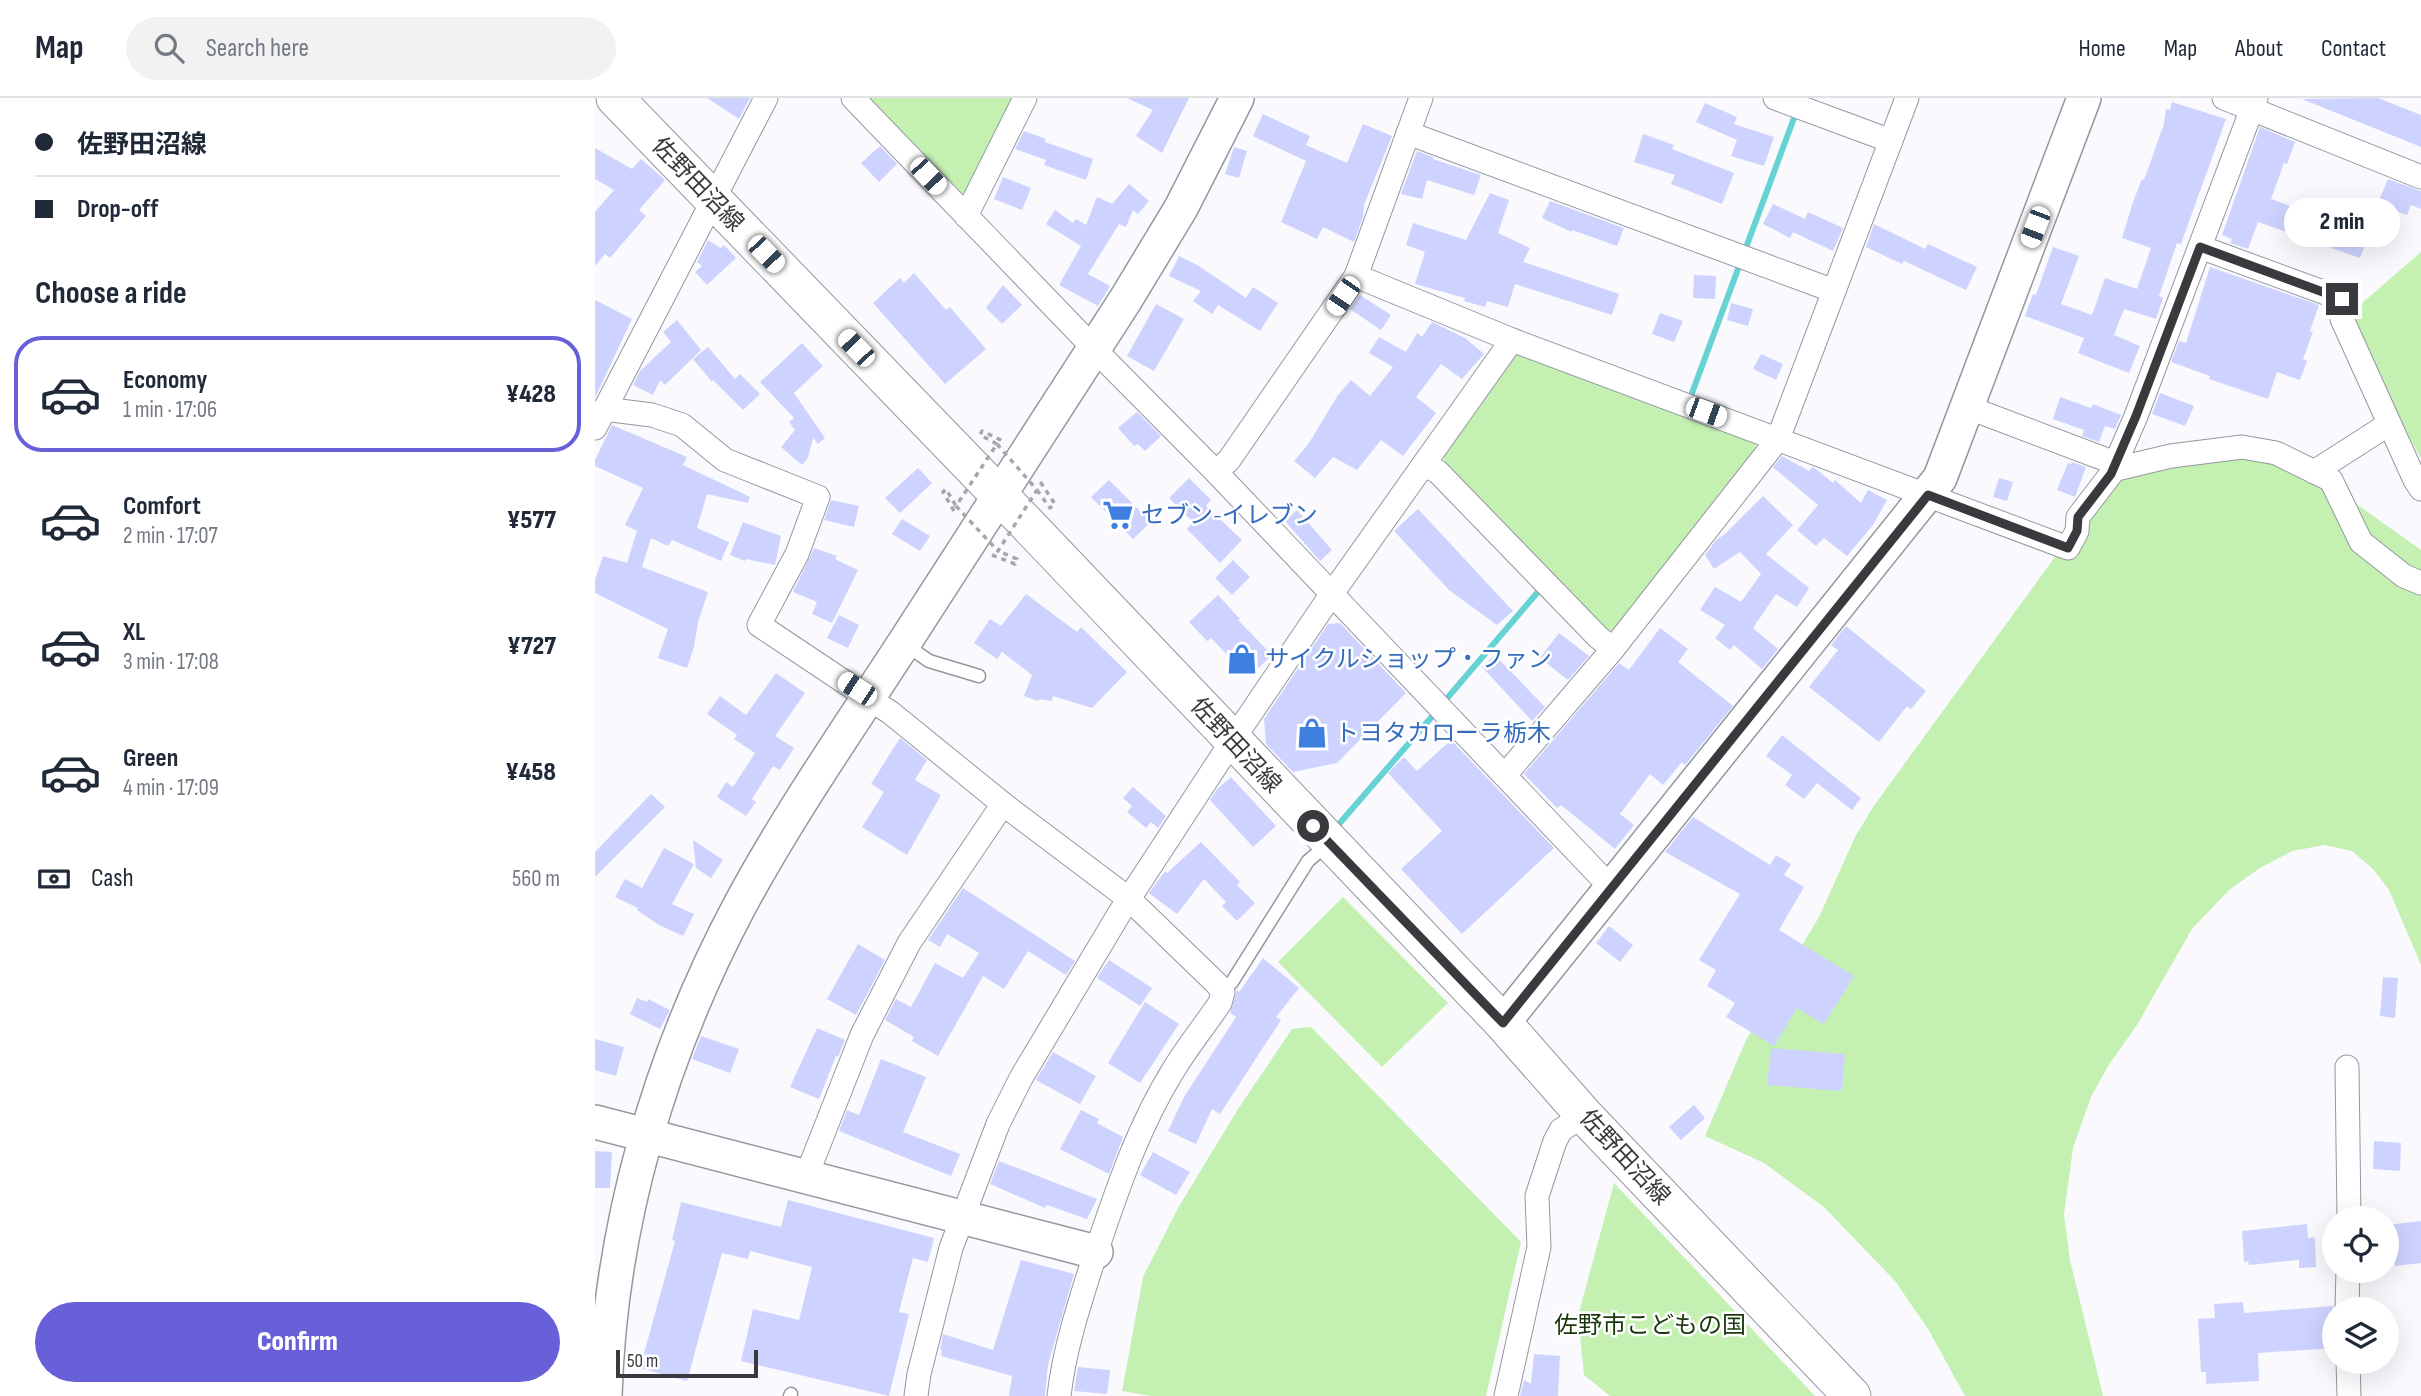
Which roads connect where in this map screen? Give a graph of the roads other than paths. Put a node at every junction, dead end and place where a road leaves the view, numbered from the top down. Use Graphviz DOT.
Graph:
graph roads {
  1 [pos="615,98"];
  2 [pos="766,98"];
  3 [pos="853,98"];
  4 [pos="1025,98"];
  5 [pos="1237,98"];
  6 [pos="1421,98"];
  7 [pos="1775,98"];
  8 [pos="1907,98"];
  9 [pos="2084,98"];
  10 [pos="2224,98"];
  11 [pos="2254,103"];
  12 [pos="1408,133"];
  13 [pos="1891,141"];
  14 [pos="2421,177"];
  15 [pos="713,198"];
  16 [pos="966,216"];
  17 [pos="2200,247"];
  18 [pos="1356,276"];
  19 [pos="1834,291"];
  20 [pos="1512,340"];
  21 [pos="1094,348"];
  22 [pos="1967,407"];
  23 [pos="599,419"];
  24 [pos="2389,424"];
  25 [pos="1778,439"];
  26 [pos="1425,465"];
  27 [pos="2114,466"];
  28 [pos="1216,472"];
  29 [pos="2314,472"];
  30 [pos="2421,489"];
  31 [pos="998,495"];
  32 [pos="1928,495"];
  33 [pos="2421,583"];
  34 [pos="1331,595"];
  35 [pos="904,643"];
  36 [pos="1613,649"];
  37 [pos="979,676"];
  38 [pos="869,698"];
  39 [pos="1232,741"];
  40 [pos="1505,775"];
  41 [pos="1003,804"];
  42 [pos="1329,843"];
  43 [pos="1614,887"];
  44 [pos="1129,900"];
  45 [pos="1223,992"];
  46 [pos="1503,1023"];
  47 [pos="2347,1067"];
  48 [pos="1584,1115"];
  49 [pos="595,1122"];
  50 [pos="646,1136"];
  51 [pos="806,1177"];
  52 [pos="2349,1206"];
  53 [pos="963,1217"];
  54 [pos="1096,1252"];
  55 [pos="2348,1374"];
  56 [pos="605,1396"];
  57 [pos="916,1396"];
  58 [pos="1059,1396"];
  59 [pos="1506,1396"];
  60 [pos="1852,1396"];
  61 [pos="2349,1396"];
  1 -- 15 [label="main road, 佐野田沼線"];
  2 -- 15 [label="street"];
  3 -- 16 [label="street"];
  4 -- 16 [label="street"];
  5 -- 21 [label="street"];
  6 -- 12 [label="street"];
  7 -- 13 [label="street"];
  8 -- 13 [label="street"];
  9 -- 22 [label="street"];
  10 -- 11 [label="street"];
  11 -- 14 [label="street"];
  11 -- 17 [label="street"];
  12 -- 18 [label="street"];
  12 -- 19 [label="street"];
  13 -- 19 [label="street"];
  15 -- 23 [label="street"];
  15 -- 31 [label="main road, 佐野田沼線"];
  16 -- 21 [label="street"];
  17 -- 24 [label="street"];
  17 -- 27 [label="street"];
  18 -- 20 [label="street"];
  18 -- 28 [label="street"];
  19 -- 25 [label="street"];
  20 -- 25 [label="street"];
  20 -- 26 [label="street"];
  21 -- 28 [label="street"];
  21 -- 31 [label="street"];
  22 -- 27 [label="street"];
  22 -- 32 [label="street"];
  23 -- 38 [label="street"];
  24 -- 29 [label="street"];
  24 -- 30 [label="street"];
  25 -- 32 [label="street"];
  25 -- 36 [label="street"];
  26 -- 34 [label="street"];
  26 -- 36 [label="street"];
  27 -- 29 [label="street"];
  27 -- 32 [label="street"];
  28 -- 34 [label="street"];
  29 -- 33 [label="street"];
  31 -- 35 [label="street"];
  31 -- 39 [label="main road, 佐野田沼線"];
  32 -- 43 [label="street"];
  34 -- 39 [label="street"];
  34 -- 40 [label="street"];
  35 -- 37 [label="lane"];
  35 -- 38 [label="street"];
  36 -- 40 [label="street"];
  38 -- 41 [label="street"];
  38 -- 50 [label="street"];
  39 -- 42 [label="main road, 佐野田沼線"];
  39 -- 44 [label="street"];
  40 -- 43 [label="street"];
  41 -- 44 [label="street"];
  41 -- 51 [label="street"];
  42 -- 45 [label="lane"];
  42 -- 46 [label="main road, 佐野田沼線"];
  43 -- 46 [label="street"];
  44 -- 45 [label="street"];
  44 -- 53 [label="street"];
  45 -- 54 [label="street"];
  46 -- 48 [label="main road, 佐野田沼線"];
  47 -- 52 [label="street"];
  48 -- 59 [label="street"];
  48 -- 60 [label="main road, 佐野田沼線"];
  49 -- 50 [label="street"];
  50 -- 51 [label="street"];
  50 -- 56 [label="street"];
  51 -- 53 [label="street"];
  53 -- 54 [label="street"];
  53 -- 57 [label="street"];
  54 -- 58 [label="street"];
  55 -- 61 [label="street"];
}
